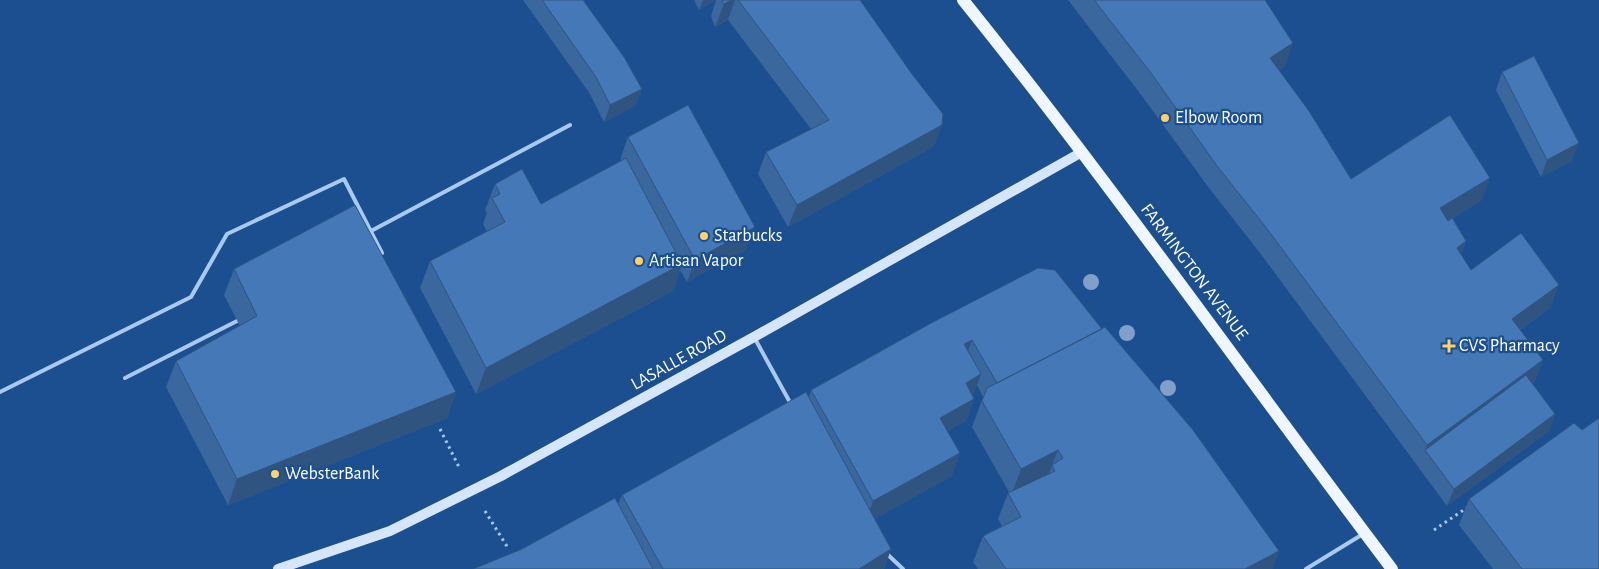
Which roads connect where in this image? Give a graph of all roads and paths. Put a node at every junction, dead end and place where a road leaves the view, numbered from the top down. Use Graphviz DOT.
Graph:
graph roads {
  1 [pos="963,0"];
  2 [pos="570,125"];
  3 [pos="1082,152"];
  4 [pos="371,231"];
  5 [pos="376,256"];
  6 [pos="237,321"];
  7 [pos="754,338"];
  8 [pos="124,378"];
  9 [pos="0,392"];
  10 [pos="794,409"];
  11 [pos="1473,504"];
  12 [pos="1434,530"];
  13 [pos="1365,533"];
  14 [pos="884,551"];
  15 [pos="278,569"];
  16 [pos="903,569"];
  17 [pos="1306,569"];
  18 [pos="1392,569"];
  1 -- 3 [label="main road, FARMINGTON AVENUE"];
  2 -- 4 [label="lane"];
  3 -- 7 [label="street, LASALLE ROAD"];
  3 -- 13 [label="main road, FARMINGTON AVENUE"];
  4 -- 5 [label="lane"];
  4 -- 9 [label="lane"];
  6 -- 8 [label="lane"];
  7 -- 10 [label="lane"];
  7 -- 15 [label="street, LASALLE ROAD"];
  11 -- 12 [label="path"];
  13 -- 17 [label="lane"];
  13 -- 18 [label="main road, FARMINGTON AVENUE"];
  14 -- 16 [label="lane"];
}
